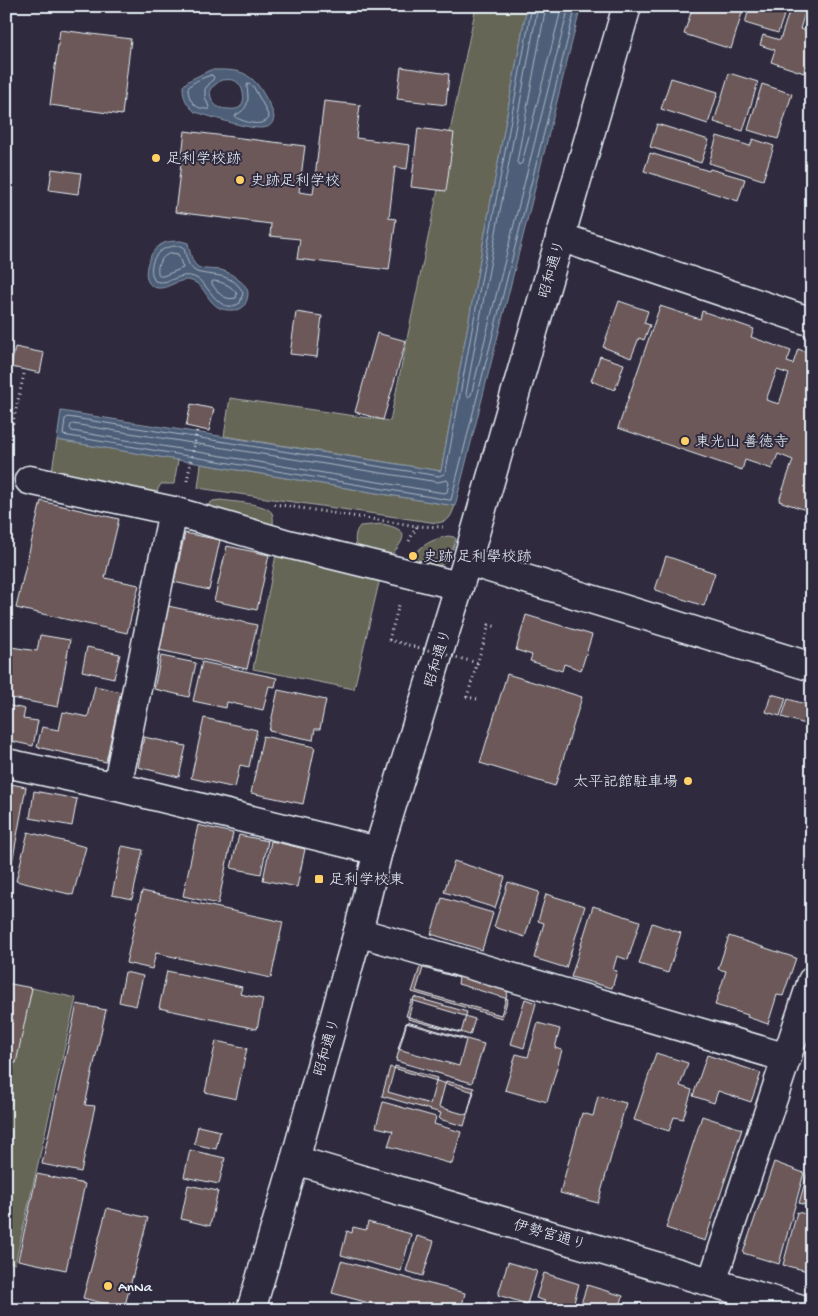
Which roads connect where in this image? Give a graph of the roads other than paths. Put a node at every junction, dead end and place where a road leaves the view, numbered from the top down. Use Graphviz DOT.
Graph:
graph roads {
  1 [pos="627,6"];
  2 [pos="560,237"];
  3 [pos="812,322"];
  4 [pos="29,480"];
  5 [pos="173,511"];
  6 [pos="463,573"];
  7 [pos="812,667"];
  8 [pos="6,763"];
  9 [pos="117,787"];
  10 [pos="378,851"];
  11 [pos="358,932"];
  12 [pos="812,981"];
  13 [pos="787,1058"];
  14 [pos="295,1160"];
  15 [pos="712,1282"];
  16 [pos="251,1310"];
  17 [pos="805,1310"];
  1 -- 2 [label="main road, 昭和通り"];
  2 -- 3 [label="main road"];
  2 -- 6 [label="main road, 昭和通り"];
  4 -- 5 [label="main road"];
  5 -- 6 [label="main road"];
  5 -- 9 [label="main road"];
  6 -- 7 [label="main road"];
  6 -- 10 [label="main road, 昭和通り"];
  8 -- 9 [label="main road"];
  9 -- 10 [label="main road"];
  10 -- 11 [label="main road, 昭和通り"];
  11 -- 13 [label="main road"];
  11 -- 14 [label="main road, 昭和通り"];
  12 -- 13 [label="main road"];
  13 -- 15 [label="main road"];
  14 -- 15 [label="main road, 伊勢宮通り"];
  14 -- 16 [label="main road, 昭和通り"];
  15 -- 17 [label="main road, 伊勢宮通り"];
}
